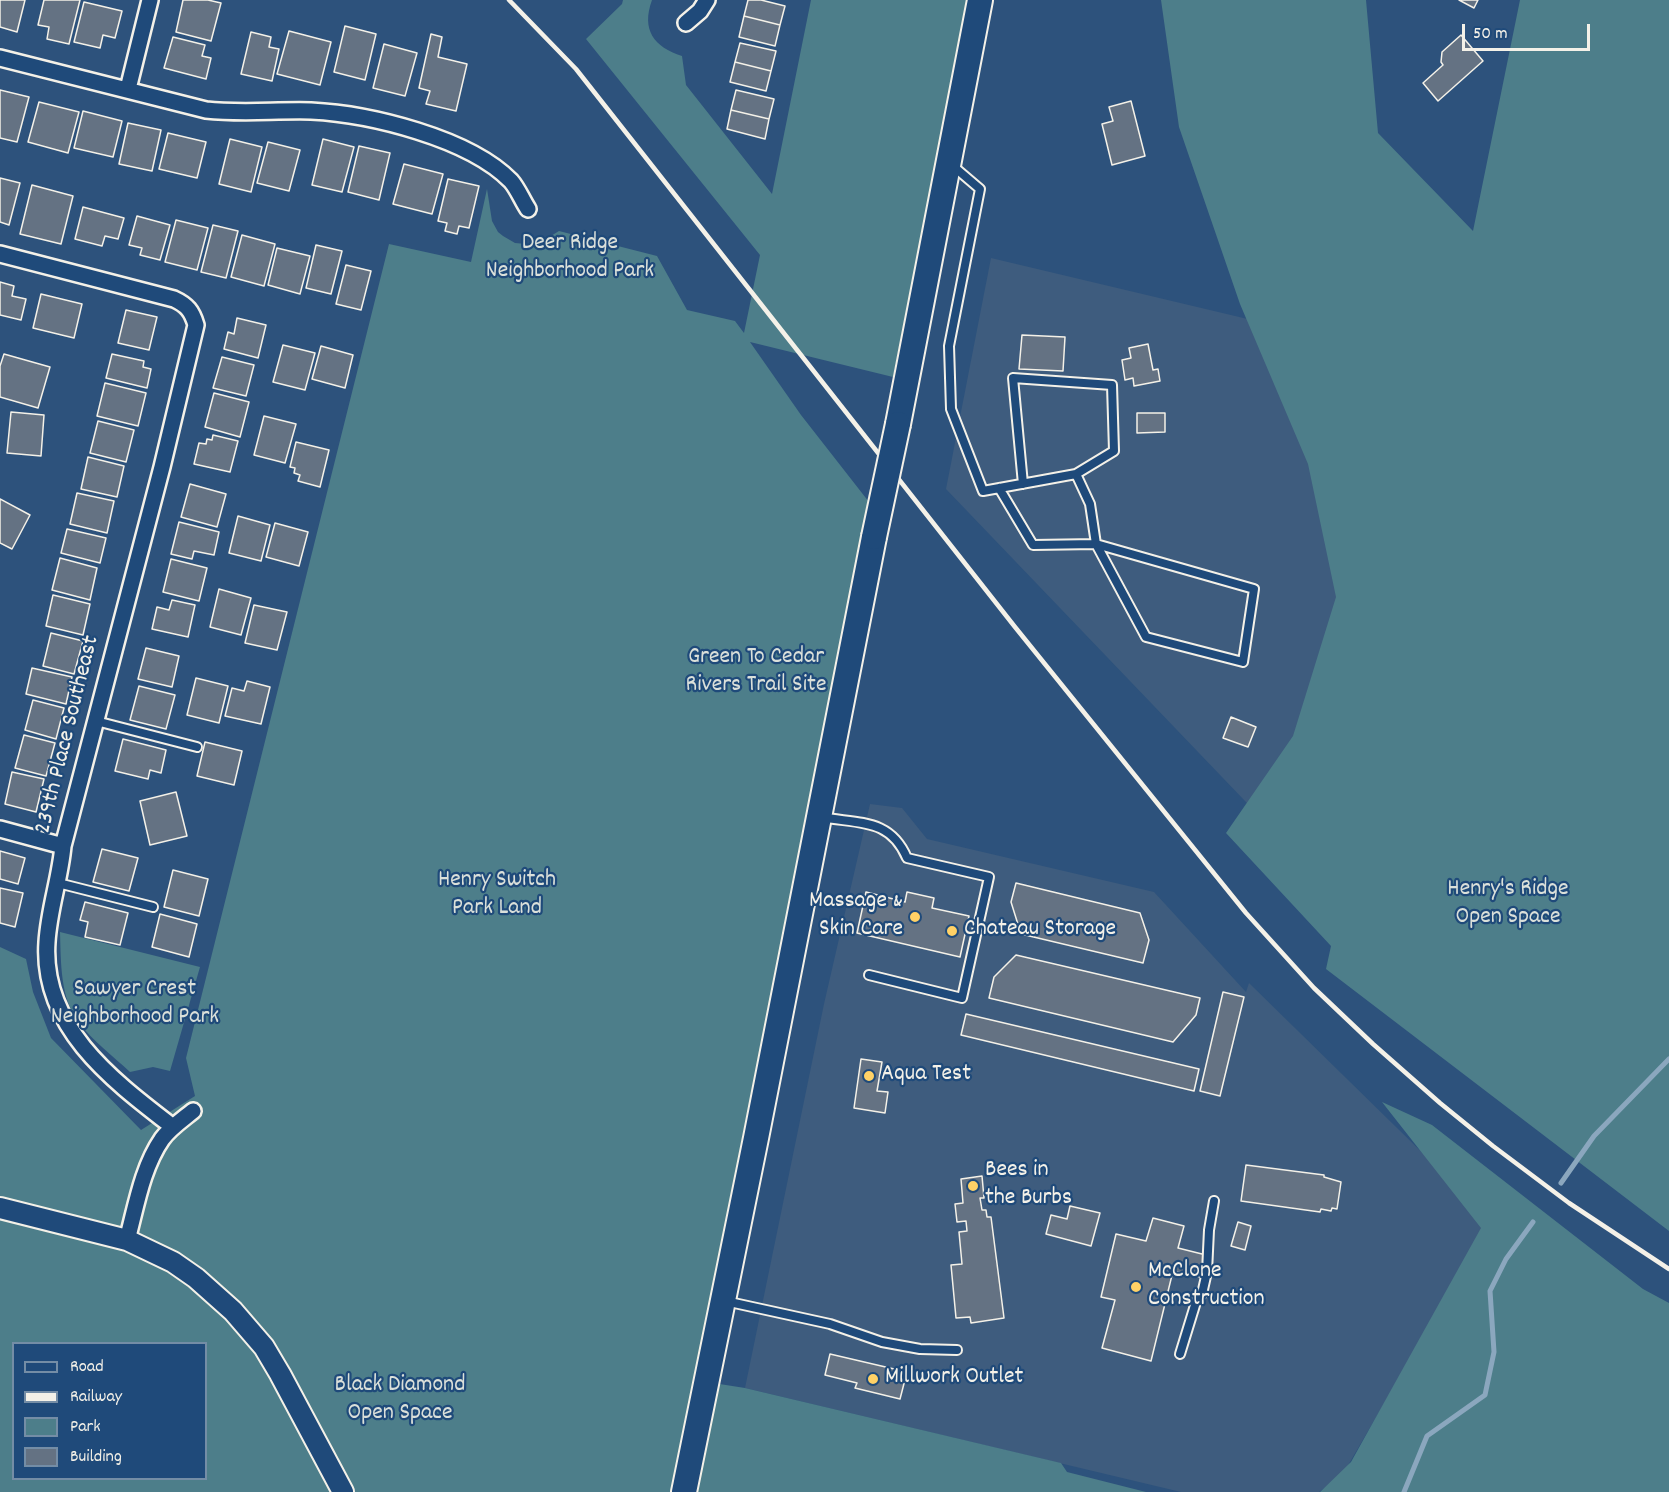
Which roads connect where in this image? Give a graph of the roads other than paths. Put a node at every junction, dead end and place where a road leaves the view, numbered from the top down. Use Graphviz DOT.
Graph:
graph roads {
  1 [pos="150,0"];
  2 [pos="707,0"];
  3 [pos="980,0"];
  4 [pos="686,23"];
  5 [pos="0,58"];
  6 [pos="128,90"];
  7 [pos="950,164"];
  8 [pos="528,209"];
  9 [pos="0,254"];
  10 [pos="1076,474"];
  11 [pos="1023,484"];
  12 [pos="999,488"];
  13 [pos="1096,544"];
  14 [pos="96,721"];
  15 [pos="197,747"];
  16 [pos="819,817"];
  17 [pos="0,829"];
  18 [pos="63,846"];
  19 [pos="58,883"];
  20 [pos="153,908"];
  21 [pos="869,975"];
  22 [pos="193,1111"];
  23 [pos="173,1127"];
  24 [pos="1214,1201"];
  25 [pos="0,1208"];
  26 [pos="126,1240"];
  27 [pos="723,1301"];
  28 [pos="957,1350"];
  29 [pos="1180,1354"];
  30 [pos="343,1492"];
  31 [pos="684,1492"];
  1 -- 6 [label="street"];
  2 -- 4 [label="street"];
  3 -- 7 [label="main road"];
  5 -- 6 [label="street"];
  6 -- 8 [label="street"];
  7 -- 12 [label="lane"];
  7 -- 16 [label="main road, bridge"];
  9 -- 14 [label="street, 239th Place Southeast"];
  10 -- 11 [label="lane"];
  10 -- 11 [label="lane"];
  10 -- 13 [label="lane"];
  11 -- 12 [label="lane"];
  12 -- 13 [label="lane"];
  13 -- 13 [label="lane"];
  14 -- 15 [label="lane"];
  14 -- 18 [label="street, 239th Place Southeast"];
  16 -- 21 [label="lane"];
  16 -- 27 [label="main road"];
  17 -- 18 [label="street"];
  18 -- 19 [label="street, 239th Place Southeast"];
  19 -- 20 [label="lane"];
  19 -- 23 [label="street, 239th Place Southeast"];
  22 -- 23 [label="street"];
  23 -- 26 [label="street"];
  24 -- 29 [label="lane"];
  25 -- 26 [label="street"];
  26 -- 30 [label="street"];
  27 -- 28 [label="lane"];
  27 -- 31 [label="main road"];
}
